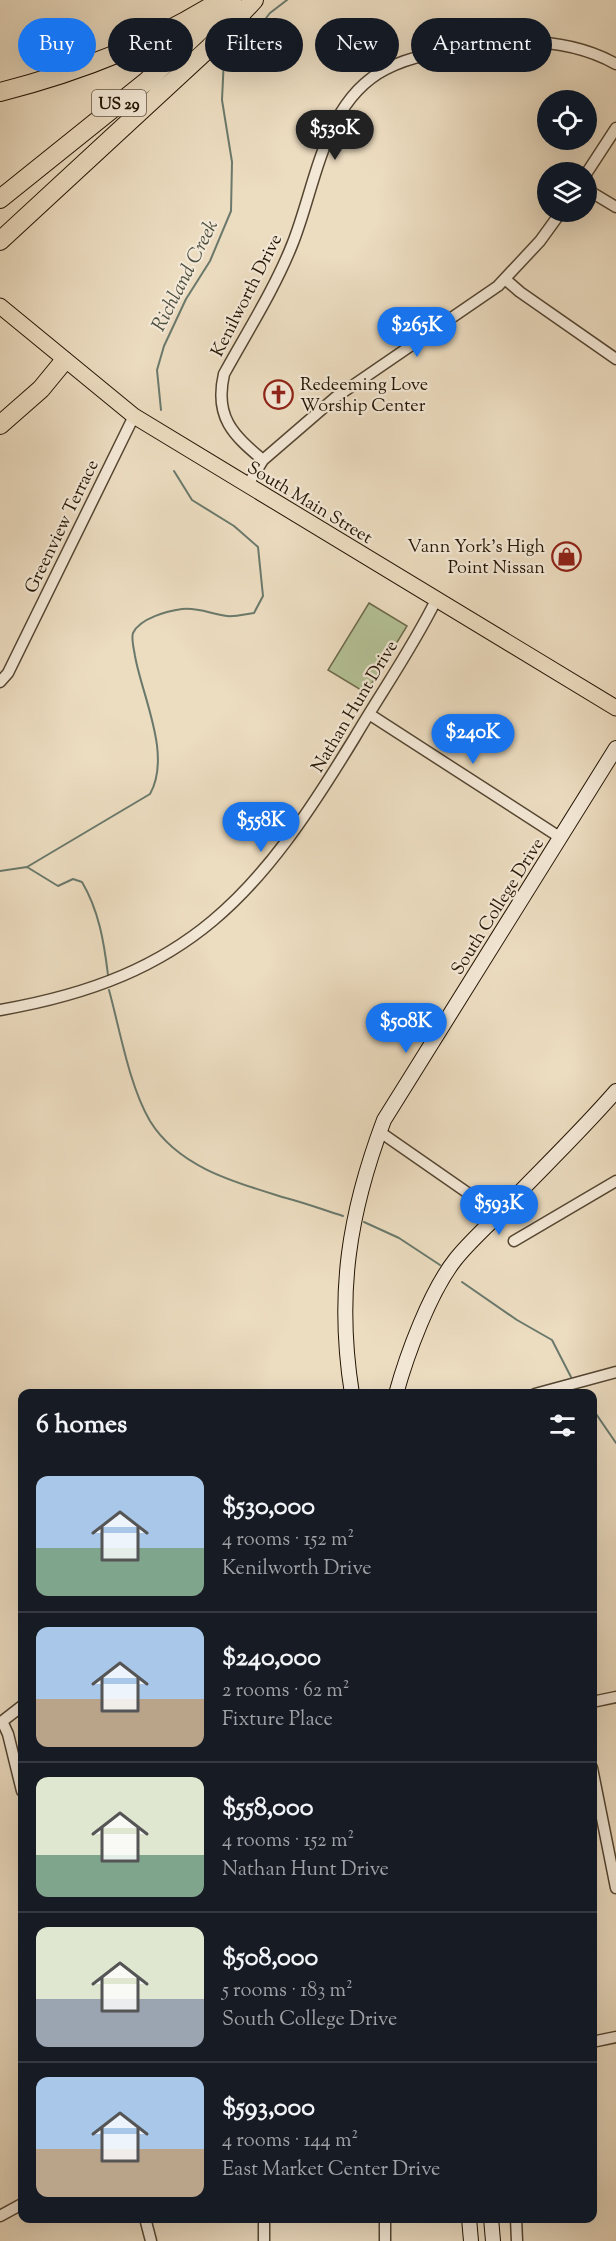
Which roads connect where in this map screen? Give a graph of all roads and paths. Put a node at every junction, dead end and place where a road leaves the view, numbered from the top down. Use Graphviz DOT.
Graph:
graph roads {
  1 [pos="221,0"];
  2 [pos="232,0"];
  3 [pos="254,0"];
  4 [pos="616,64"];
  5 [pos="0,92"];
  6 [pos="616,128"];
  7 [pos="594,162"];
  8 [pos="597,196"];
  9 [pos="0,199"];
  10 [pos="616,207"];
  11 [pos="554,222"];
  12 [pos="0,241"];
  13 [pos="505,279"];
  14 [pos="0,306"];
  15 [pos="616,359"];
  16 [pos="64,361"];
  17 [pos="134,416"];
  18 [pos="0,425"];
  19 [pos="263,460"];
  20 [pos="247,486"];
  21 [pos="436,600"];
  22 [pos="0,682"];
  23 [pos="616,708"];
  24 [pos="369,714"];
  25 [pos="616,748"];
  26 [pos="561,838"];
  27 [pos="0,1010"];
  28 [pos="616,1091"];
  29 [pos="380,1132"];
  30 [pos="616,1181"];
  31 [pos="498,1214"];
  32 [pos="514,1241"];
  33 [pos="616,1372"];
  34 [pos="351,1389"];
  35 [pos="397,1389"];
  36 [pos="554,1389"];
  37 [pos="616,1697"];
  38 [pos="597,1701"];
  39 [pos="18,1709"];
  40 [pos="1,1722"];
  41 [pos="18,1775"];
  42 [pos="597,1793"];
  43 [pos="616,1888"];
  44 [pos="616,2037"];
  45 [pos="597,2041"];
  46 [pos="18,2206"];
  47 [pos="0,2216"];
  48 [pos="146,2223"];
  49 [pos="264,2223"];
  50 [pos="386,2223"];
  51 [pos="470,2223"];
  52 [pos="491,2223"];
  53 [pos="516,2223"];
  54 [pos="151,2241"];
  55 [pos="264,2241"];
  56 [pos="385,2241"];
  57 [pos="471,2241"];
  58 [pos="493,2241"];
  59 [pos="517,2241"];
  1 -- 5 [label="highway"];
  2 -- 9 [label="highway, US 29"];
  3 -- 12 [label="highway, US 29"];
  4 -- 19 [label="street, Kenilworth Drive"];
  6 -- 7 [label="street"];
  8 -- 10 [label="street"];
  11 -- 13 [label="street"];
  13 -- 15 [label="street"];
  13 -- 19 [label="street"];
  14 -- 16 [label="main road, South Main Street"];
  16 -- 17 [label="main road, South Main Street"];
  16 -- 18 [label="highway"];
  17 -- 20 [label="main road, South Main Street"];
  17 -- 22 [label="street, Greenview Terrace"];
  19 -- 20 [label="street"];
  20 -- 21 [label="main road, South Main Street"];
  21 -- 23 [label="main road, South Main Street"];
  21 -- 24 [label="street, Nathan Hunt Drive"];
  24 -- 26 [label="street"];
  24 -- 27 [label="street, Nathan Hunt Drive"];
  25 -- 26 [label="main road, South College Drive"];
  26 -- 29 [label="main road, South College Drive"];
  28 -- 31 [label="main road"];
  29 -- 31 [label="street"];
  29 -- 34 [label="main road, South College Drive"];
  30 -- 32 [label="street"];
  31 -- 35 [label="main road"];
  33 -- 36 [label="street"];
  37 -- 38 [label="street"];
  39 -- 40 [label="street"];
  40 -- 41 [label="street"];
  42 -- 43 [label="street"];
  44 -- 45 [label="street"];
  46 -- 47 [label="street"];
  48 -- 54 [label="street"];
  49 -- 55 [label="street"];
  50 -- 56 [label="street"];
  51 -- 57 [label="main road"];
  52 -- 58 [label="main road"];
  53 -- 59 [label="street"];
}
